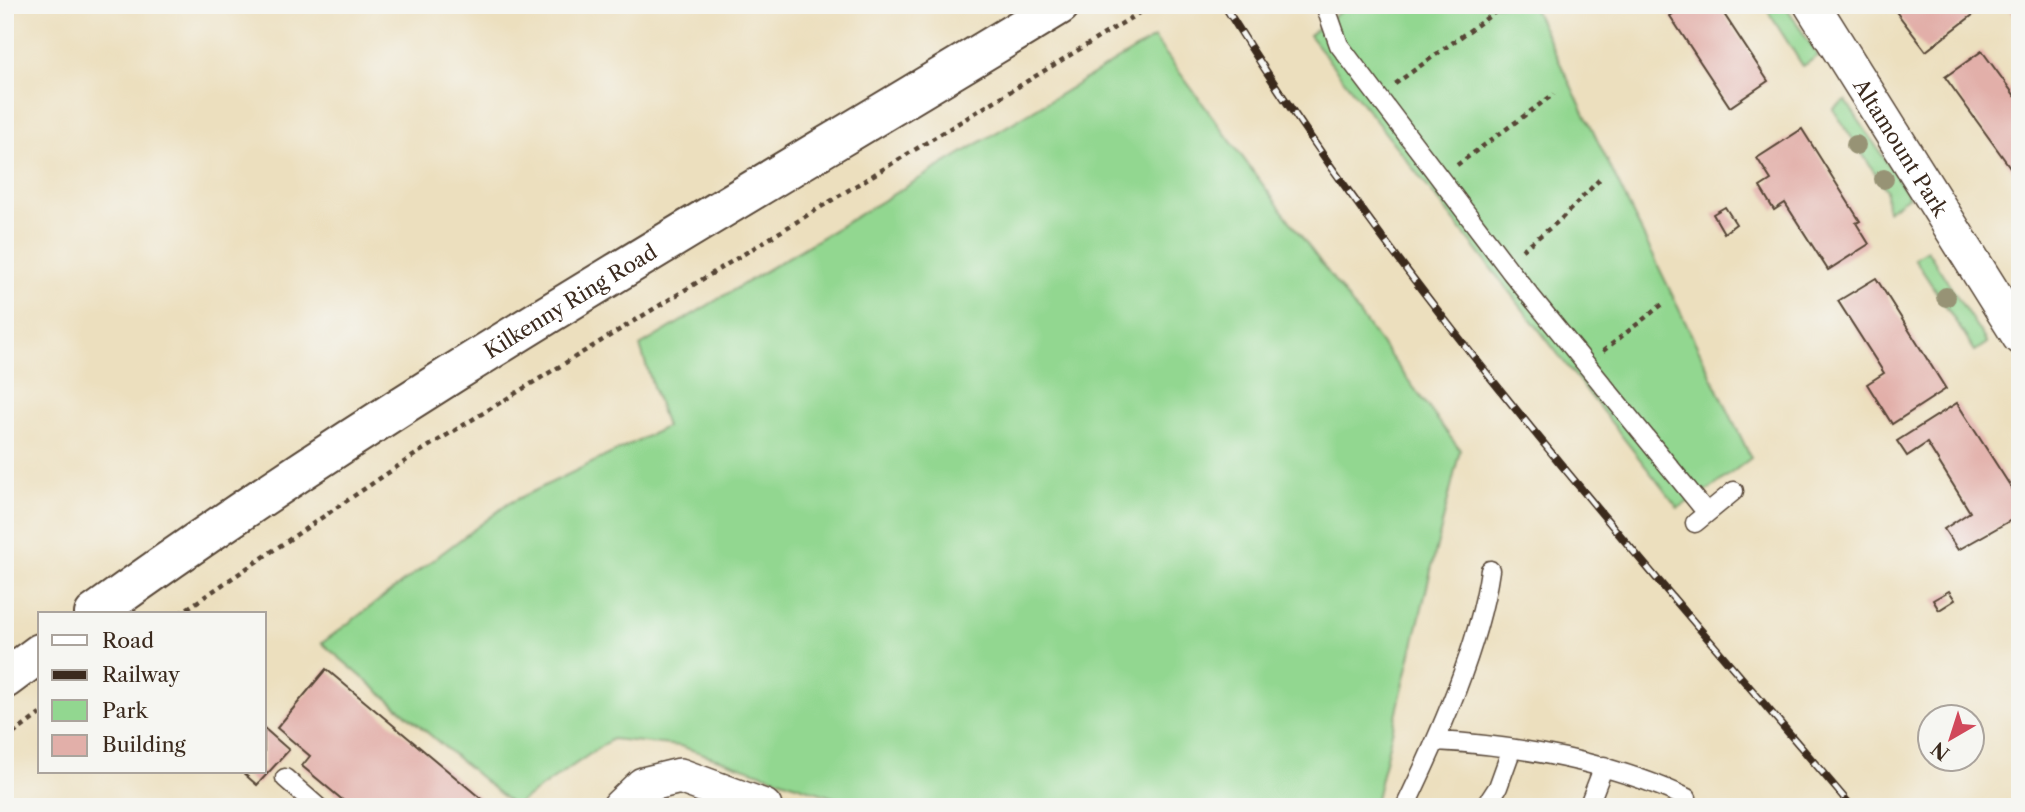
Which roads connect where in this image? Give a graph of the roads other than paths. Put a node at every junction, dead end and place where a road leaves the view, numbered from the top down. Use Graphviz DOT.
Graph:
graph roads {
  1 [pos="1060,5"];
  2 [pos="1331,5"];
  3 [pos="1812,5"];
  4 [pos="2006,285"];
  5 [pos="2020,337"];
  6 [pos="1734,491"];
  7 [pos="1490,570"];
  8 [pos="97,612"];
  9 [pos="38,654"];
  10 [pos="5,678"];
  11 [pos="1436,741"];
  12 [pos="1511,751"];
  13 [pos="1604,766"];
  14 [pos="285,778"];
  15 [pos="1687,798"];
  16 [pos="318,807"];
  17 [pos="620,807"];
  18 [pos="764,807"];
  19 [pos="1405,807"];
  20 [pos="1485,807"];
  21 [pos="1588,807"];
  1 -- 8 [label="highway, Kilkenny Ring Road"];
  2 -- 6 [label="lane"];
  3 -- 4 [label="street, Altamount Park"];
  4 -- 5 [label="street, Altamount Park"];
  7 -- 11 [label="lane"];
  9 -- 10 [label="highway"];
  11 -- 12 [label="lane"];
  11 -- 19 [label="lane"];
  12 -- 13 [label="lane"];
  12 -- 20 [label="lane"];
  13 -- 15 [label="lane"];
  13 -- 21 [label="lane"];
  14 -- 16 [label="lane"];
  17 -- 18 [label="street"];
}
